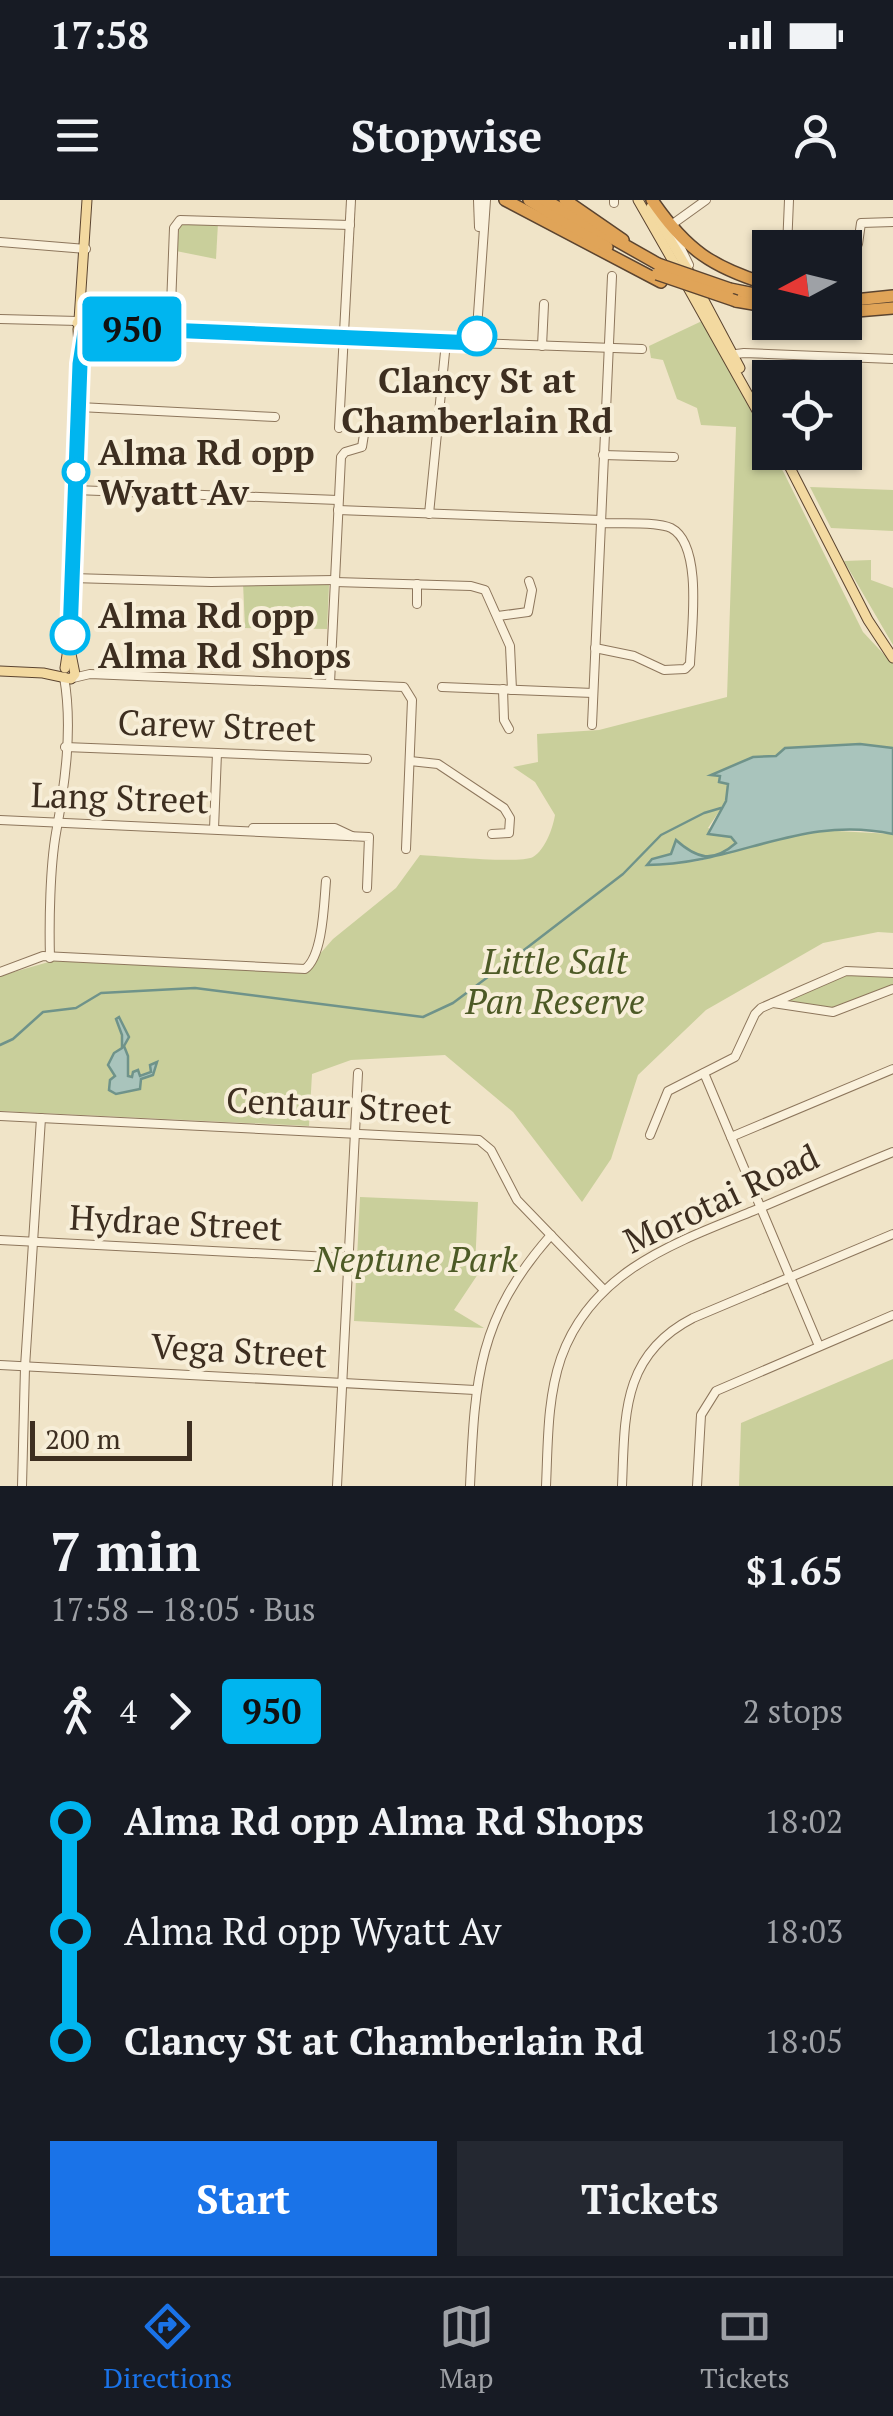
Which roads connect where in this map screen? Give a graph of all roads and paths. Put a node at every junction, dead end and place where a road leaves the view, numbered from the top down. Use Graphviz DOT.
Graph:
graph roads {
  1 [pos="88,200"];
  2 [pos="350,200"];
  3 [pos="482,200"];
  4 [pos="505,200"];
  5 [pos="530,200"];
  6 [pos="545,200"];
  7 [pos="565,200"];
  8 [pos="638,200"];
  9 [pos="650,200"];
  10 [pos="706,200"];
  11 [pos="788,200"];
  12 [pos="893,222"];
  13 [pos="350,226"];
  14 [pos="673,228"];
  15 [pos="787,230"];
  16 [pos="858,230"];
  17 [pos="0,242"];
  18 [pos="86,249"];
  19 [pos="645,256"];
  20 [pos="612,276"];
  21 [pos="659,278"];
  22 [pos="752,278"];
  23 [pos="695,283"];
  24 [pos="893,294"];
  25 [pos="862,297"];
  26 [pos="752,298"];
  27 [pos="735,299"];
  28 [pos="544,304"];
  29 [pos="752,304"];
  30 [pos="893,308"];
  31 [pos="862,311"];
  32 [pos="0,319"];
  33 [pos="82,325"];
  34 [pos="170,332"];
  35 [pos="345,338"];
  36 [pos="446,342"];
  37 [pos="476,343"];
  38 [pos="542,346"];
  39 [pos="608,348"];
  40 [pos="642,349"];
  41 [pos="730,354"];
  42 [pos="893,359"];
  43 [pos="752,397"];
  44 [pos="79,407"];
  45 [pos="274,417"];
  46 [pos="339,428"];
  47 [pos="364,428"];
  48 [pos="603,455"];
  49 [pos="674,458"];
  50 [pos="790,470"];
  51 [pos="76,490"];
  52 [pos="338,500"];
  53 [pos="338,510"];
  54 [pos="429,514"];
  55 [pos="601,522"];
  56 [pos="72,578"];
  57 [pos="335,581"];
  58 [pos="529,581"];
  59 [pos="416,584"];
  60 [pos="417,604"];
  61 [pos="498,616"];
  62 [pos="595,648"];
  63 [pos="893,658"];
  64 [pos="1,671"];
  65 [pos="69,673"];
  66 [pos="330,683"];
  67 [pos="442,687"];
  68 [pos="508,690"];
  69 [pos="593,693"];
  70 [pos="592,725"];
  71 [pos="509,729"];
  72 [pos="65,747"];
  73 [pos="218,753"];
  74 [pos="367,758"];
  75 [pos="410,761"];
  76 [pos="0,820"];
  77 [pos="59,822"];
  78 [pos="214,829"];
  79 [pos="492,834"];
  80 [pos="406,849"];
  81 [pos="326,881"];
  82 [pos="367,888"];
  83 [pos="50,958"];
  84 [pos="0,972"];
  85 [pos="893,973"];
  86 [pos="893,988"];
  87 [pos="771,1003"];
  88 [pos="893,1069"];
  89 [pos="704,1073"];
  90 [pos="358,1074"];
  91 [pos="0,1116"];
  92 [pos="41,1118"];
  93 [pos="356,1134"];
  94 [pos="650,1136"];
  95 [pos="731,1137"];
  96 [pos="893,1152"];
  97 [pos="760,1208"];
  98 [pos="893,1234"];
  99 [pos="551,1235"];
  100 [pos="0,1240"];
  101 [pos="34,1242"];
  102 [pos="349,1258"];
  103 [pos="790,1277"];
  104 [pos="604,1290"];
  105 [pos="893,1315"];
  106 [pos="819,1346"];
  107 [pos="0,1365"];
  108 [pos="28,1367"];
  109 [pos="343,1383"];
  110 [pos="476,1390"];
  111 [pos="22,1486"];
  112 [pos="337,1486"];
  113 [pos="470,1486"];
  114 [pos="546,1486"];
  115 [pos="622,1486"];
  116 [pos="697,1486"];
  1 -- 18 [label="main road"];
  2 -- 13 [label="street"];
  3 -- 37 [label="street"];
  4 -- 21 [label="highway"];
  5 -- 21 [label="highway"];
  6 -- 19 [label="highway"];
  7 -- 19 [label="highway"];
  8 -- 41 [label="main road"];
  9 -- 14 [label="highway"];
  9 -- 23 [label="main road"];
  10 -- 14 [label="street"];
  11 -- 15 [label="street"];
  12 -- 16 [label="street"];
  13 -- 34 [label="street"];
  13 -- 35 [label="street"];
  14 -- 22 [label="highway"];
  14 -- 23 [label="street"];
  17 -- 18 [label="street"];
  18 -- 33 [label="main road"];
  19 -- 27 [label="highway, bridge"];
  20 -- 39 [label="street"];
  21 -- 27 [label="highway, bridge"];
  23 -- 41 [label="main road"];
  24 -- 25 [label="highway"];
  26 -- 27 [label="highway"];
  27 -- 29 [label="highway"];
  28 -- 38 [label="street"];
  30 -- 31 [label="highway"];
  32 -- 33 [label="street"];
  33 -- 34 [label="street"];
  33 -- 44 [label="main road"];
  34 -- 35 [label="street"];
  35 -- 36 [label="street"];
  35 -- 46 [label="street"];
  36 -- 37 [label="street"];
  36 -- 54 [label="street"];
  37 -- 38 [label="street"];
  38 -- 39 [label="street"];
  39 -- 40 [label="street"];
  39 -- 48 [label="street"];
  41 -- 42 [label="street"];
  41 -- 43 [label="main road"];
  44 -- 45 [label="street"];
  44 -- 51 [label="main road"];
  47 -- 52 [label="street"];
  48 -- 49 [label="street"];
  48 -- 55 [label="street"];
  50 -- 63 [label="main road"];
  51 -- 52 [label="street"];
  51 -- 56 [label="main road"];
  52 -- 53 [label="street"];
  53 -- 54 [label="street"];
  53 -- 57 [label="street"];
  54 -- 55 [label="street"];
  55 -- 62 [label="street"];
  55 -- 62 [label="street"];
  56 -- 57 [label="street"];
  56 -- 65 [label="main road"];
  57 -- 59 [label="street"];
  57 -- 66 [label="street"];
  58 -- 61 [label="street"];
  59 -- 60 [label="street"];
  59 -- 61 [label="street"];
  61 -- 68 [label="street"];
  62 -- 69 [label="street"];
  64 -- 65 [label="main road"];
  65 -- 66 [label="street"];
  65 -- 72 [label="street"];
  66 -- 75 [label="street"];
  67 -- 68 [label="street"];
  68 -- 69 [label="street"];
  68 -- 71 [label="street"];
  69 -- 70 [label="street"];
  72 -- 73 [label="street, Carew Street"];
  72 -- 77 [label="street"];
  73 -- 74 [label="street, Carew Street"];
  73 -- 78 [label="street"];
  75 -- 79 [label="street"];
  75 -- 80 [label="street"];
  76 -- 77 [label="street, Lang Street"];
  77 -- 78 [label="street, Lang Street"];
  77 -- 83 [label="street"];
  78 -- 82 [label="street, Lang Street"];
  81 -- 83 [label="street"];
  83 -- 84 [label="street"];
  85 -- 87 [label="street"];
  86 -- 87 [label="street"];
  87 -- 89 [label="street"];
  88 -- 95 [label="street"];
  89 -- 94 [label="street"];
  89 -- 95 [label="street"];
  90 -- 93 [label="street"];
  91 -- 92 [label="street, Centaur Street"];
  92 -- 93 [label="street, Centaur Street"];
  92 -- 101 [label="street"];
  93 -- 99 [label="street, Centaur Street"];
  93 -- 102 [label="street"];
  95 -- 97 [label="street"];
  96 -- 97 [label="street, Morotai Road"];
  97 -- 103 [label="street"];
  97 -- 104 [label="street, Morotai Road"];
  98 -- 103 [label="street"];
  99 -- 104 [label="street, Centaur Street"];
  99 -- 110 [label="street"];
  100 -- 101 [label="street, Hydrae Street"];
  101 -- 102 [label="street, Hydrae Street"];
  101 -- 108 [label="street"];
  102 -- 109 [label="street"];
  103 -- 106 [label="street"];
  103 -- 115 [label="street"];
  104 -- 114 [label="street, Morotai Road"];
  105 -- 106 [label="street"];
  106 -- 116 [label="street"];
  107 -- 108 [label="street, Vega Street"];
  108 -- 109 [label="street, Vega Street"];
  108 -- 111 [label="street"];
  109 -- 110 [label="street, Vega Street"];
  109 -- 112 [label="street"];
  110 -- 113 [label="street"];
}
